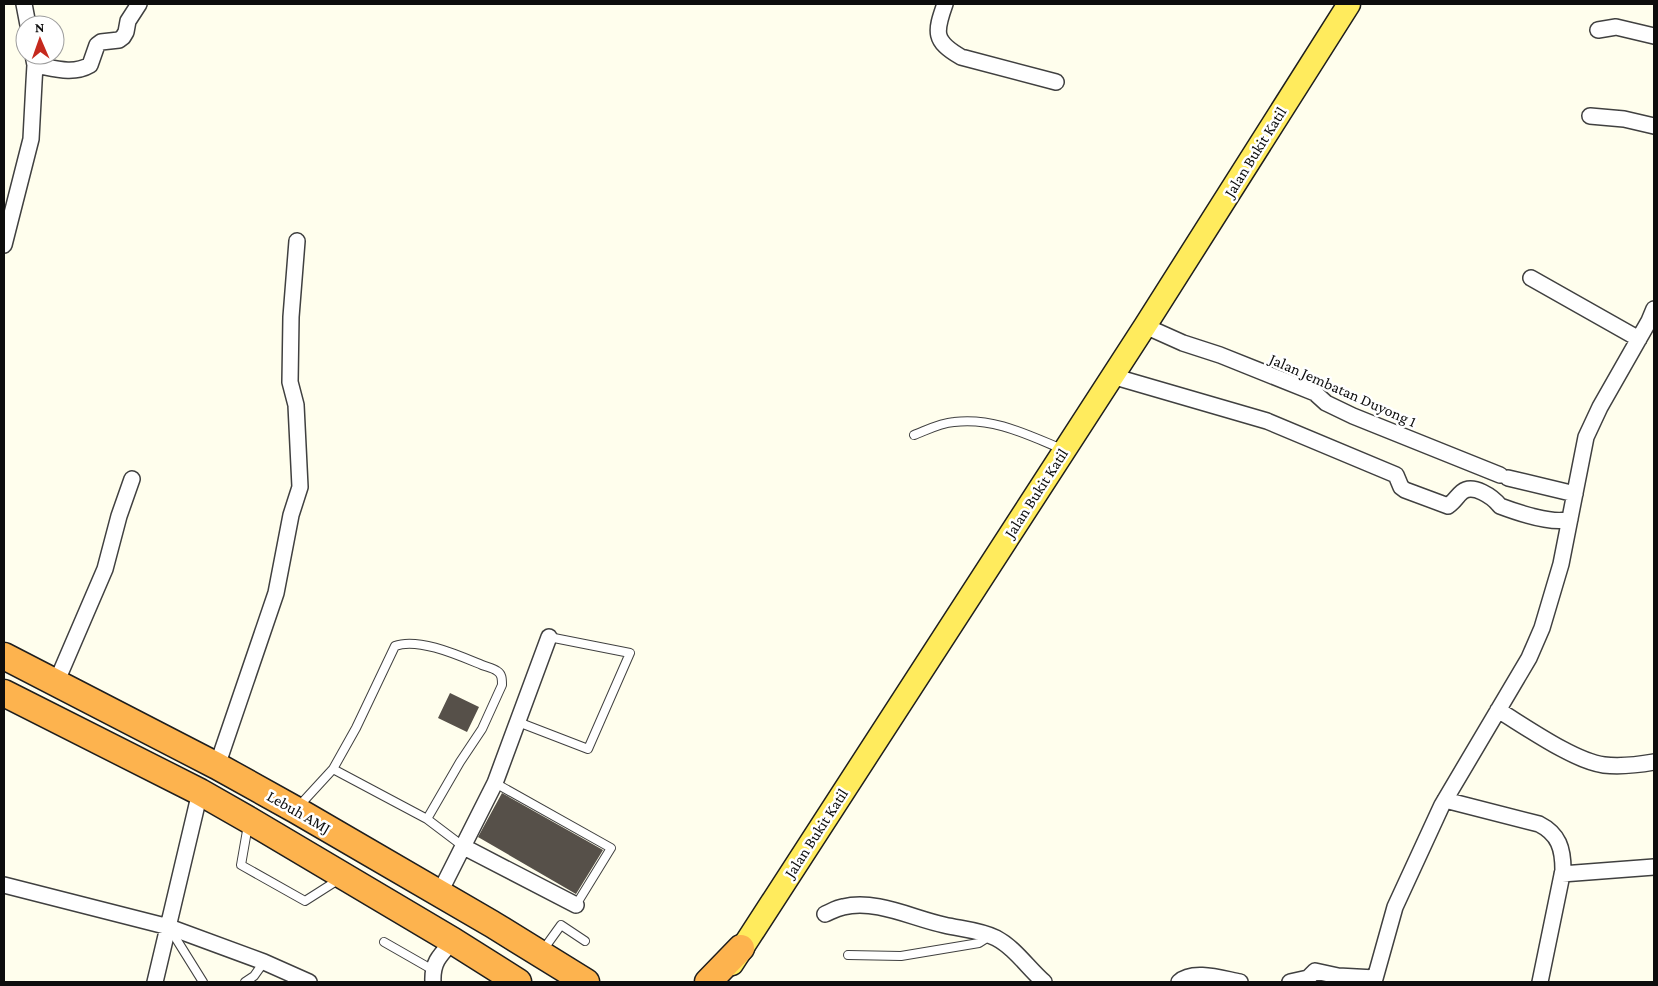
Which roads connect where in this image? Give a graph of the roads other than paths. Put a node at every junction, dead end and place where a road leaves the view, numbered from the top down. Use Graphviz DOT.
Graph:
graph roads {
  1 [pos="139,4"];
  2 [pos="945,4"];
  3 [pos="1349,4"];
  4 [pos="1598,30"];
  5 [pos="1654,36"];
  6 [pos="34,65"];
  7 [pos="51,65"];
  8 [pos="1056,82"];
  9 [pos="1590,116"];
  10 [pos="1654,126"];
  11 [pos="297,241"];
  12 [pos="4,245"];
  13 [pos="1530,278"];
  14 [pos="1653,318"];
  15 [pos="1144,326"];
  16 [pos="1639,339"];
  17 [pos="1112,376"];
  18 [pos="914,435"];
  19 [pos="1064,450"];
  20 [pos="132,479"];
  21 [pos="1575,494"];
  22 [pos="1570,519"];
  23 [pos="549,637"];
  24 [pos="4,656"];
  25 [pos="56,683"];
  26 [pos="4,693"];
  27 [pos="1498,710"];
  28 [pos="518,722"];
  29 [pos="1654,762"];
  30 [pos="217,766"];
  31 [pos="333,769"];
  32 [pos="495,783"];
  33 [pos="200,792"];
  34 [pos="1445,800"];
  35 [pos="296,810"];
  36 [pos="427,819"];
  37 [pos="250,820"];
  38 [pos="464,847"];
  39 [pos="1654,867"];
  40 [pos="1562,874"];
  41 [pos="344,876"];
  42 [pos="4,885"];
  43 [pos="439,894"];
  44 [pos="576,905"];
  45 [pos="825,914"];
  46 [pos="169,927"];
  47 [pos="990,936"];
  48 [pos="453,941"];
  49 [pos="384,942"];
  50 [pos="585,942"];
  51 [pos="741,948"];
  52 [pos="540,954"];
  53 [pos="848,955"];
  54 [pos="264,962"];
  55 [pos="433,976"];
  56 [pos="1374,980"];
  57 [pos="155,982"];
  58 [pos="203,982"];
  59 [pos="245,982"];
  60 [pos="309,982"];
  61 [pos="518,982"];
  62 [pos="586,982"];
  63 [pos="600,982"];
  64 [pos="708,982"];
  65 [pos="722,982"];
  66 [pos="733,982"];
  67 [pos="1044,982"];
  68 [pos="1179,982"];
  69 [pos="1240,982"];
  70 [pos="1290,982"];
  71 [pos="1540,982"];
  1 -- 7 [label="street"];
  2 -- 8 [label="street"];
  3 -- 15 [label="main road, Jalan Bukit Katil"];
  4 -- 5 [label="street"];
  6 -- 12 [label="street"];
  9 -- 10 [label="street"];
  11 -- 30 [label="street"];
  13 -- 16 [label="street"];
  14 -- 16 [label="street"];
  15 -- 17 [label="main road, Jalan Bukit Katil"];
  15 -- 21 [label="street, Jalan Jembatan Duyong 1"];
  16 -- 21 [label="street"];
  17 -- 19 [label="main road, Jalan Bukit Katil"];
  17 -- 22 [label="street"];
  18 -- 19 [label="lane"];
  19 -- 51 [label="main road, Jalan Bukit Katil"];
  20 -- 25 [label="street"];
  21 -- 22 [label="street"];
  22 -- 27 [label="street"];
  23 -- 28 [label="street"];
  23 -- 28 [label="lane"];
  24 -- 25 [label="highway, Lebuh AMJ"];
  25 -- 30 [label="highway, Lebuh AMJ"];
  26 -- 33 [label="highway, Lebuh AMJ"];
  27 -- 29 [label="street"];
  27 -- 34 [label="street"];
  28 -- 32 [label="street"];
  30 -- 35 [label="highway, Lebuh AMJ"];
  31 -- 35 [label="lane"];
  31 -- 36 [label="lane"];
  31 -- 36 [label="lane"];
  32 -- 38 [label="street"];
  32 -- 44 [label="lane"];
  33 -- 37 [label="highway, Lebuh AMJ"];
  33 -- 46 [label="street"];
  34 -- 40 [label="street"];
  34 -- 56 [label="street"];
  35 -- 43 [label="highway, Lebuh AMJ"];
  36 -- 38 [label="lane"];
  37 -- 41 [label="highway, Lebuh AMJ"];
  37 -- 41 [label="lane"];
  38 -- 43 [label="street"];
  38 -- 44 [label="street"];
  39 -- 40 [label="street"];
  40 -- 71 [label="street"];
  41 -- 48 [label="highway, Lebuh AMJ"];
  42 -- 46 [label="street"];
  43 -- 52 [label="highway, Lebuh AMJ"];
  45 -- 47 [label="street"];
  46 -- 54 [label="street"];
  46 -- 57 [label="street"];
  46 -- 58 [label="lane"];
  47 -- 53 [label="lane"];
  47 -- 67 [label="street"];
  48 -- 55 [label="street"];
  48 -- 61 [label="highway, Lebuh AMJ"];
  49 -- 55 [label="lane"];
  50 -- 52 [label="lane"];
  51 -- 64 [label="highway"];
  51 -- 65 [label="main road, Jalan Bukit Katil"];
  51 -- 66 [label="highway"];
  52 -- 62 [label="highway, Lebuh AMJ"];
  52 -- 63 [label="highway"];
  54 -- 59 [label="lane"];
  54 -- 60 [label="street"];
  56 -- 70 [label="street"];
  68 -- 69 [label="street"];
}
